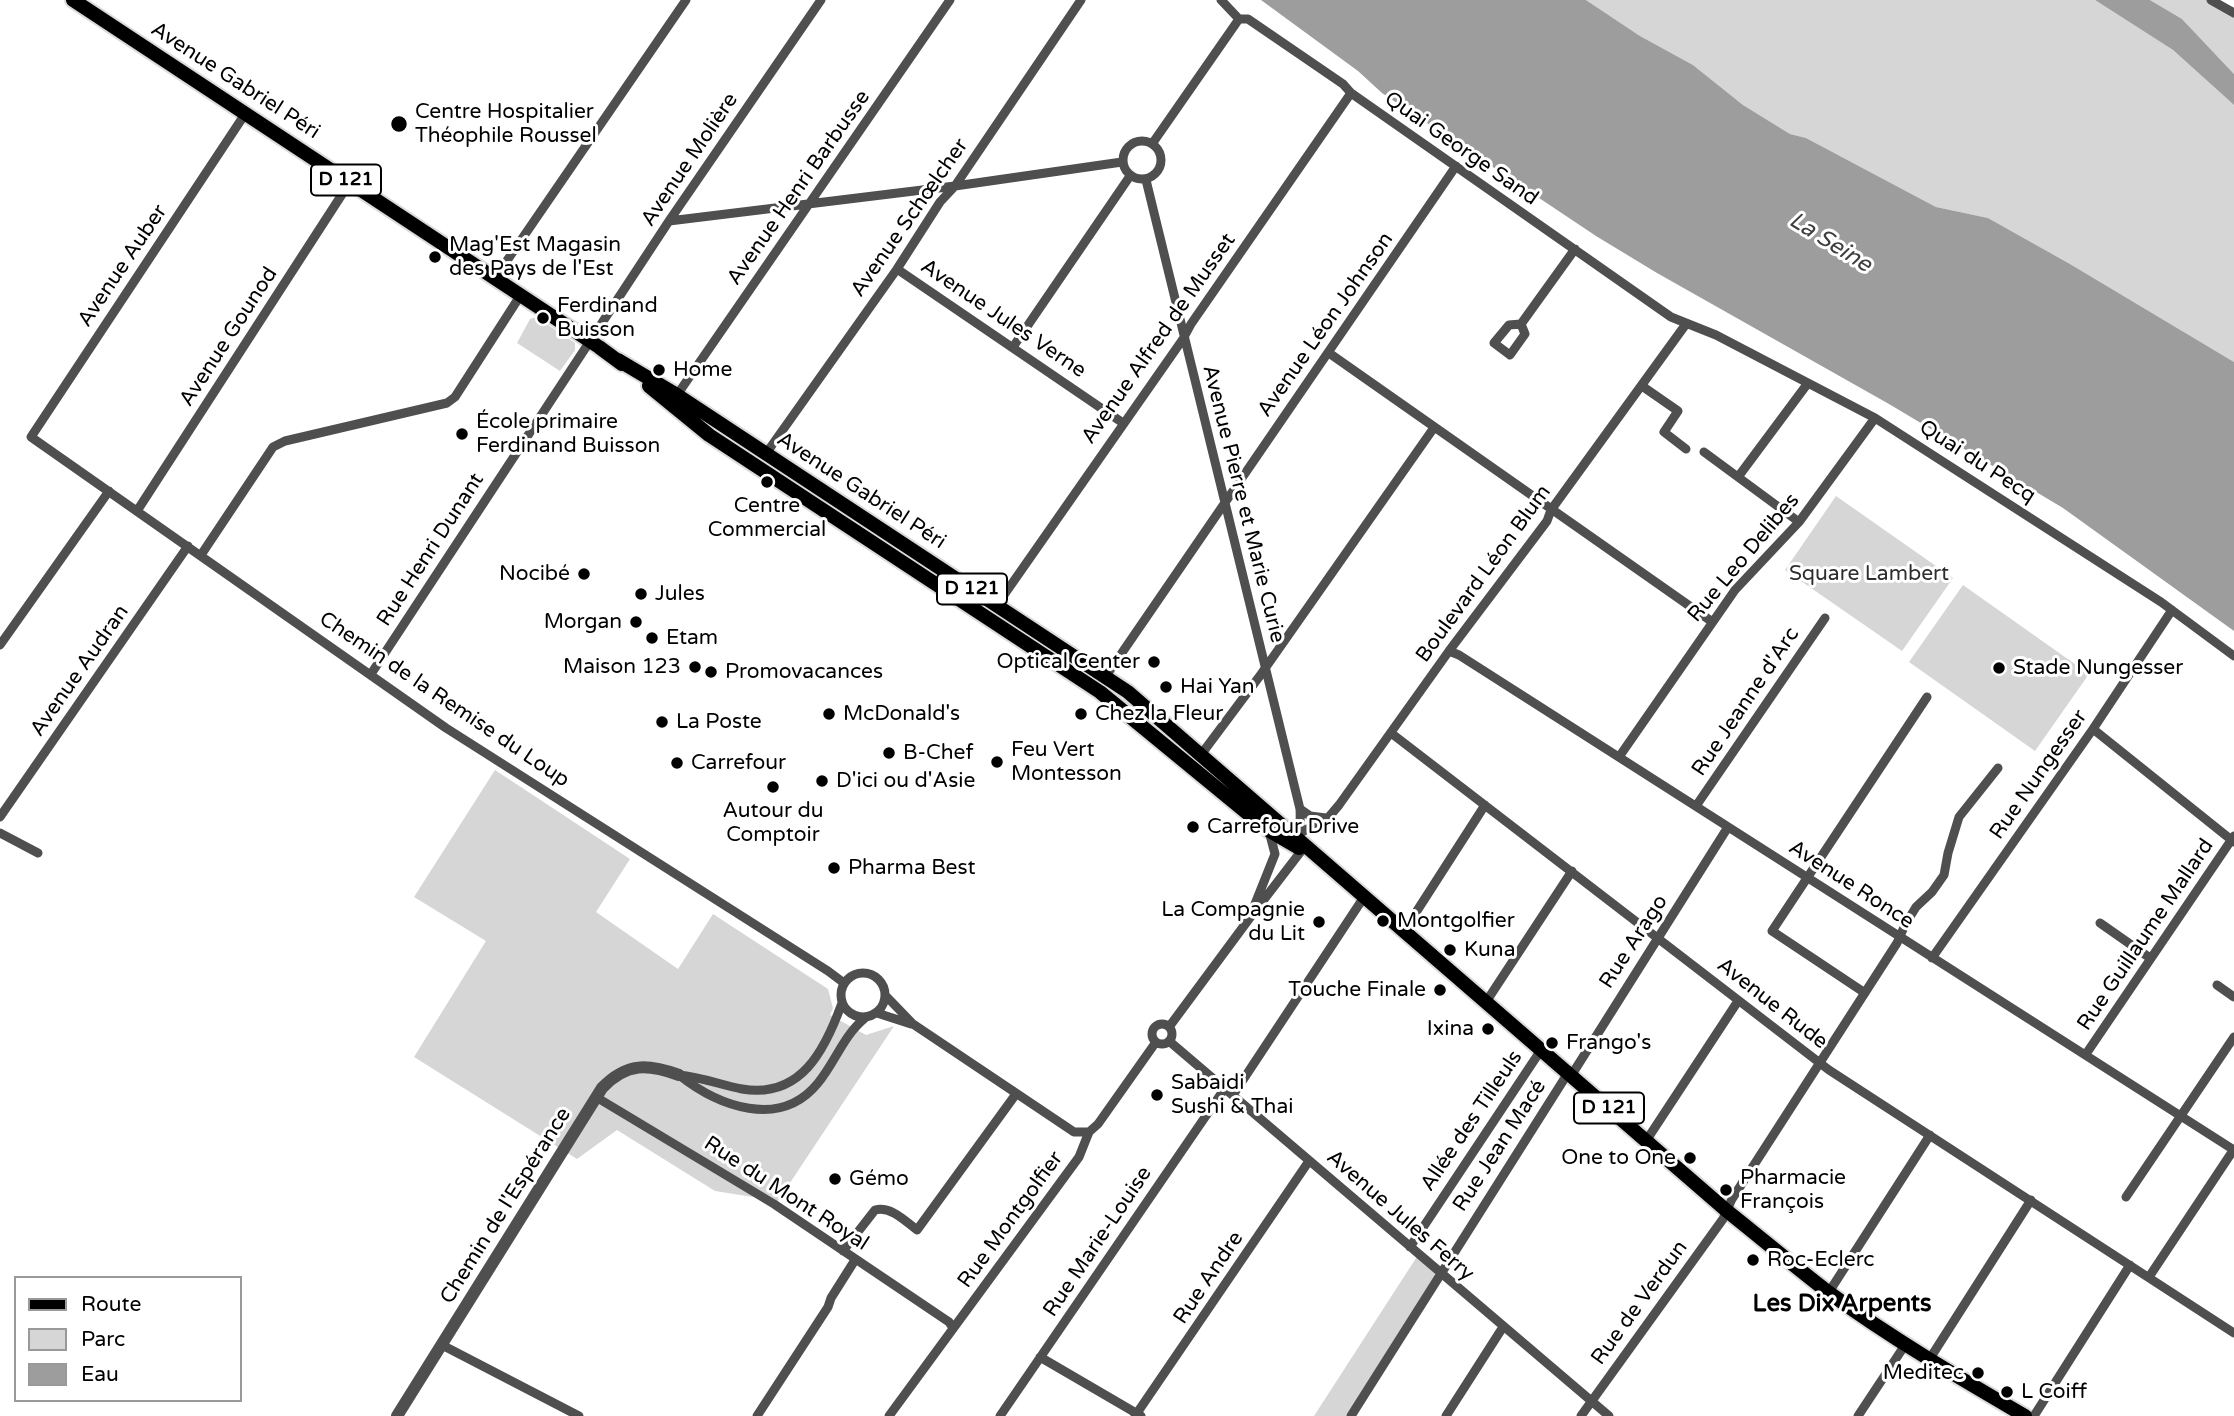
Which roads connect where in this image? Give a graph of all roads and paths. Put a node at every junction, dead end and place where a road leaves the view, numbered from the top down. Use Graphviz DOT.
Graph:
graph roads {
  1 [pos="73,0"];
  2 [pos="686,0"];
  3 [pos="821,0"];
  4 [pos="950,0"];
  5 [pos="1081,0"];
  6 [pos="1221,0"];
  7 [pos="2211,0"];
  8 [pos="2234,13"];
  9 [pos="1238,19"];
  10 [pos="1351,93"];
  11 [pos="245,114"];
  12 [pos="1152,144"];
  13 [pos="1122,162"];
  14 [pos="1456,166"];
  15 [pos="1130,176"];
  16 [pos="1146,180"];
  17 [pos="350,183"];
  18 [pos="955,186"];
  19 [pos="810,203"];
  20 [pos="669,221"];
  21 [pos="1575,250"];
  22 [pos="897,269"];
  23 [pos="495,278"];
  24 [pos="520,296"];
  25 [pos="1521,324"];
  26 [pos="1686,324"];
  27 [pos="1183,339"];
  28 [pos="590,341"];
  29 [pos="1013,347"];
  30 [pos="1329,354"];
  31 [pos="618,360"];
  32 [pos="1808,383"];
  33 [pos="1642,386"];
  34 [pos="677,395"];
  35 [pos="1875,418"];
  36 [pos="1123,423"];
  37 [pos="1433,429"];
  38 [pos="31,437"];
  39 [pos="1686,449"];
  40 [pos="1704,452"];
  41 [pos="765,455"];
  42 [pos="1738,477"];
  43 [pos="109,492"];
  44 [pos="1224,504"];
  45 [pos="1551,510"];
  46 [pos="137,511"];
  47 [pos="1799,523"];
  48 [pos="188,546"];
  49 [pos="201,555"];
  50 [pos="996,605"];
  51 [pos="2172,610"];
  52 [pos="1825,618"];
  53 [pos="1711,621"];
  54 [pos="0,645"];
  55 [pos="1449,651"];
  56 [pos="2234,656"];
  57 [pos="1266,668"];
  58 [pos="371,674"];
  59 [pos="1106,676"];
  60 [pos="1927,697"];
  61 [pos="2093,729"];
  62 [pos="1391,733"];
  63 [pos="1200,756"];
  64 [pos="1619,757"];
  65 [pos="1998,768"];
  66 [pos="1485,805"];
  67 [pos="1696,806"];
  68 [pos="1300,809"];
  69 [pos="0,817"];
  70 [pos="1328,818"];
  71 [pos="1728,827"];
  72 [pos="1268,830"];
  73 [pos="0,833"];
  74 [pos="2233,839"];
  75 [pos="1302,841"];
  76 [pos="38,853"];
  77 [pos="1572,871"];
  78 [pos="1806,878"];
  79 [pos="1364,897"];
  80 [pos="1249,919"];
  81 [pos="2100,923"];
  82 [pos="1404,931"];
  83 [pos="1657,937"];
  84 [pos="1901,938"];
  85 [pos="1932,957"];
  86 [pos="2150,958"];
  87 [pos="844,984"];
  88 [pos="2217,985"];
  89 [pos="1865,993"];
  90 [pos="886,996"];
  91 [pos="2234,997"];
  92 [pos="1738,1001"];
  93 [pos="1486,1002"];
  94 [pos="842,1003"];
  95 [pos="877,1013"];
  96 [pos="865,1018"];
  97 [pos="913,1024"];
  98 [pos="1169,1027"];
  99 [pos="2234,1037"];
  100 [pos="1169,1041"];
  101 [pos="1156,1042"];
  102 [pos="1541,1049"];
  103 [pos="2086,1054"];
  104 [pos="1820,1063"];
  105 [pos="1570,1074"];
  106 [pos="679,1075"];
  107 [pos="1229,1091"];
  108 [pos="1016,1094"];
  109 [pos="596,1097"];
  110 [pos="2181,1116"];
  111 [pos="1089,1132"];
  112 [pos="1930,1135"];
  113 [pos="1646,1141"];
  114 [pos="2234,1149"];
  115 [pos="1309,1161"];
  116 [pos="2126,1197"];
  117 [pos="2031,1200"];
  118 [pos="1727,1211"];
  119 [pos="1410,1247"];
  120 [pos="843,1251"];
  121 [pos="855,1260"];
  122 [pos="2130,1265"];
  123 [pos="1440,1273"];
  124 [pos="2149,1277"];
  125 [pos="1829,1292"];
  126 [pos="1503,1326"];
  127 [pos="953,1328"];
  128 [pos="2234,1333"];
  129 [pos="442,1345"];
  130 [pos="1905,1345"];
  131 [pos="1040,1357"];
  132 [pos="1929,1360"];
  133 [pos="1591,1400"];
  134 [pos="1138,1415"];
  135 [pos="397,1416"];
  136 [pos="579,1416"];
  137 [pos="757,1416"];
  138 [pos="889,1416"];
  139 [pos="1000,1416"];
  140 [pos="1351,1416"];
  141 [pos="1446,1416"];
  142 [pos="1581,1416"];
  143 [pos="1609,1416"];
  144 [pos="1858,1416"];
  145 [pos="2025,1416"];
  146 [pos="2034,1416"];
  1 -- 11 [label="main road, Avenue Gabriel Péri / D 121"];
  2 -- 23 [label="street"];
  3 -- 20 [label="street, Avenue Molière"];
  4 -- 19 [label="street, Avenue Henri Barbusse"];
  5 -- 18 [label="street, Avenue Schœlcher"];
  6 -- 9 [label="street, Quai George Sand"];
  7 -- 8 [label="street"];
  9 -- 10 [label="street, Quai George Sand"];
  9 -- 12 [label="street"];
  10 -- 14 [label="street, Quai George Sand"];
  10 -- 27 [label="street, Avenue Alfred de Musset"];
  11 -- 17 [label="main road, Avenue Gabriel Péri / D 121"];
  11 -- 38 [label="street, Avenue Auber"];
  12 -- 13 [label="street"];
  12 -- 16 [label="street"];
  13 -- 15 [label="street"];
  13 -- 18 [label="street"];
  14 -- 21 [label="street, Quai George Sand"];
  14 -- 30 [label="street, Avenue Léon Johnson"];
  15 -- 16 [label="street"];
  15 -- 29 [label="street"];
  16 -- 27 [label="street, Avenue Pierre et Marie Curie"];
  17 -- 23 [label="main road, Avenue Gabriel Péri / D 121"];
  17 -- 46 [label="street, Avenue Gounod"];
  18 -- 19 [label="street"];
  18 -- 22 [label="street, Avenue Schœlcher"];
  19 -- 20 [label="street"];
  19 -- 34 [label="street, Avenue Henri Barbusse"];
  20 -- 28 [label="street, Avenue Molière"];
  21 -- 25 [label="street"];
  21 -- 26 [label="street, Quai George Sand"];
  22 -- 29 [label="street, Avenue Jules Verne"];
  22 -- 41 [label="street, Avenue Schœlcher"];
  23 -- 24 [label="main road, Avenue Gabriel Péri / D 121"];
  24 -- 28 [label="main road, Avenue Gabriel Péri / D 121"];
  24 -- 49 [label="street"];
  26 -- 32 [label="street, Quai du Pecq"];
  26 -- 33 [label="street, Boulevard Léon Blum"];
  27 -- 36 [label="street, Avenue Alfred de Musset"];
  27 -- 44 [label="street, Avenue Pierre et Marie Curie"];
  28 -- 31 [label="main road, Avenue Gabriel Péri / D 121"];
  28 -- 58 [label="street, Rue Henri Dunant"];
  29 -- 36 [label="street, Avenue Jules Verne"];
  30 -- 37 [label="street"];
  30 -- 44 [label="street, Avenue Léon Johnson"];
  31 -- 34 [label="main road, Avenue Gabriel Péri / D 121"];
  31 -- 72 [label="main road, Avenue Gabriel Péri / D 121"];
  32 -- 35 [label="street, Quai du Pecq"];
  32 -- 42 [label="street"];
  33 -- 39 [label="street"];
  33 -- 45 [label="street, Boulevard Léon Blum"];
  34 -- 41 [label="main road, Avenue Gabriel Péri / D 121"];
  35 -- 47 [label="street, Rue Leo Delibes"];
  35 -- 51 [label="street, Quai du Pecq"];
  36 -- 50 [label="street, Avenue Alfred de Musset"];
  37 -- 45 [label="street"];
  37 -- 57 [label="street"];
  38 -- 43 [label="street, Chemin de la Remise du Loup"];
  40 -- 42 [label="street"];
  41 -- 50 [label="main road, Avenue Gabriel Péri / D 121"];
  42 -- 47 [label="street"];
  43 -- 46 [label="street, Chemin de la Remise du Loup"];
  43 -- 54 [label="street"];
  44 -- 57 [label="street, Avenue Pierre et Marie Curie"];
  44 -- 59 [label="street, Avenue Léon Johnson"];
  45 -- 53 [label="street"];
  45 -- 55 [label="street, Boulevard Léon Blum"];
  46 -- 48 [label="street, Chemin de la Remise du Loup"];
  47 -- 53 [label="street, Rue Leo Delibes"];
  48 -- 49 [label="street, Chemin de la Remise du Loup"];
  48 -- 69 [label="street, Avenue Audran"];
  49 -- 58 [label="street, Chemin de la Remise du Loup"];
  50 -- 59 [label="main road, Avenue Gabriel Péri / D 121"];
  51 -- 56 [label="street, Quai du Pecq"];
  51 -- 61 [label="street, Rue Nungesser"];
  52 -- 67 [label="street, Rue Jeanne d'Arc"];
  53 -- 64 [label="street, Rue Leo Delibes"];
  55 -- 62 [label="street, Boulevard Léon Blum"];
  55 -- 64 [label="street, Avenue Ronce"];
  57 -- 63 [label="street"];
  57 -- 68 [label="street, Avenue Pierre et Marie Curie"];
  58 -- 87 [label="street, Chemin de la Remise du Loup"];
  59 -- 63 [label="main road, Avenue Gabriel Péri / D 121"];
  60 -- 78 [label="street"];
  61 -- 74 [label="street"];
  61 -- 85 [label="street, Rue Nungesser"];
  62 -- 66 [label="street, Avenue Rude"];
  62 -- 70 [label="street, Boulevard Léon Blum"];
  63 -- 75 [label="main road, Avenue Gabriel Péri / D 121"];
  64 -- 67 [label="street, Avenue Ronce"];
  65 -- 84 [label="street, Rue de Verdun"];
  66 -- 77 [label="street, Avenue Rude"];
  66 -- 82 [label="street"];
  67 -- 71 [label="street, Avenue Ronce"];
  68 -- 70 [label="street"];
  68 -- 75 [label="street, Avenue Pierre et Marie Curie"];
  70 -- 75 [label="street, Boulevard Léon Blum"];
  71 -- 78 [label="street, Avenue Ronce"];
  71 -- 83 [label="street, Rue Arago"];
  72 -- 75 [label="main road, Avenue Gabriel Péri / D 121"];
  72 -- 80 [label="street, Rue Montgolfier"];
  73 -- 76 [label="street"];
  74 -- 86 [label="street, Rue Guillaume Mallard"];
  75 -- 79 [label="main road, D 121"];
  75 -- 80 [label="street, Rue Montgolfier"];
  77 -- 83 [label="street, Avenue Rude"];
  77 -- 93 [label="street"];
  78 -- 84 [label="street, Avenue Ronce"];
  78 -- 89 [label="street"];
  79 -- 82 [label="main road, D 121"];
  79 -- 107 [label="street, Rue Marie-Louise"];
  80 -- 98 [label="street, Rue Montgolfier"];
  81 -- 86 [label="street"];
  82 -- 93 [label="main road, D 121"];
  83 -- 92 [label="street, Avenue Rude"];
  83 -- 105 [label="street, Rue Arago"];
  84 -- 85 [label="street, Avenue Ronce"];
  84 -- 89 [label="street, Rue de Verdun"];
  85 -- 103 [label="street, Avenue Ronce"];
  86 -- 103 [label="street, Rue Guillaume Mallard"];
  87 -- 90 [label="street"];
  87 -- 94 [label="street"];
  88 -- 91 [label="street"];
  89 -- 104 [label="street, Rue de Verdun"];
  90 -- 95 [label="street"];
  90 -- 97 [label="street"];
  92 -- 104 [label="street, Avenue Rude"];
  92 -- 113 [label="street"];
  93 -- 102 [label="main road, D 121"];
  94 -- 96 [label="street"];
  94 -- 106 [label="street, Chemin de l'Espérance"];
  95 -- 96 [label="street"];
  95 -- 97 [label="street"];
  96 -- 106 [label="street, Chemin de l'Espérance"];
  97 -- 108 [label="street"];
  98 -- 100 [label="street"];
  98 -- 101 [label="street, Rue Montgolfier"];
  99 -- 110 [label="street"];
  100 -- 101 [label="street"];
  100 -- 107 [label="street, Avenue Jules Ferry"];
  101 -- 111 [label="street, Rue Montgolfier"];
  102 -- 105 [label="main road, D 121"];
  102 -- 119 [label="street, Allée des Tilleuls"];
  103 -- 110 [label="street, Avenue Ronce"];
  104 -- 112 [label="street, Avenue Rude"];
  104 -- 118 [label="street, Rue de Verdun"];
  105 -- 113 [label="main road, D 121"];
  105 -- 123 [label="street, Rue Jean Macé"];
  106 -- 109 [label="street, Chemin de l'Espérance"];
  107 -- 115 [label="street, Avenue Jules Ferry"];
  107 -- 131 [label="street, Rue Marie-Louise"];
  108 -- 111 [label="street"];
  108 -- 120 [label="street"];
  109 -- 120 [label="street, Rue du Mont Royal"];
  109 -- 129 [label="street, Chemin de l'Espérance"];
  110 -- 114 [label="street, Avenue Ronce"];
  110 -- 116 [label="street"];
  111 -- 127 [label="street, Rue Montgolfier"];
  112 -- 117 [label="street, Avenue Rude"];
  112 -- 125 [label="street"];
  113 -- 118 [label="main road, D 121"];
  114 -- 124 [label="street"];
  115 -- 119 [label="street, Avenue Jules Ferry"];
  115 -- 134 [label="street, Rue Andre"];
  117 -- 122 [label="street, Avenue Rude"];
  117 -- 132 [label="street"];
  118 -- 125 [label="main road, D 121"];
  118 -- 133 [label="street, Rue de Verdun"];
  119 -- 123 [label="street, Avenue Jules Ferry"];
  120 -- 121 [label="street, Rue du Mont Royal"];
  121 -- 127 [label="street, Rue du Mont Royal"];
  121 -- 137 [label="street"];
  122 -- 124 [label="street, Avenue Rude"];
  122 -- 146 [label="street"];
  123 -- 126 [label="street, Avenue Jules Ferry"];
  123 -- 140 [label="street, Rue Jean Macé"];
  124 -- 128 [label="street, Avenue Rude"];
  125 -- 130 [label="main road, D 121"];
  126 -- 133 [label="street, Avenue Jules Ferry"];
  126 -- 141 [label="street"];
  127 -- 138 [label="street, Rue Montgolfier"];
  129 -- 135 [label="street, Chemin de l'Espérance"];
  129 -- 136 [label="street"];
  130 -- 132 [label="main road, D 121"];
  130 -- 144 [label="street"];
  131 -- 134 [label="street"];
  131 -- 139 [label="street, Rue Marie-Louise"];
  132 -- 145 [label="main road, D 121"];
  133 -- 142 [label="street, Rue de Verdun"];
  133 -- 143 [label="street, Avenue Jules Ferry"];
}
